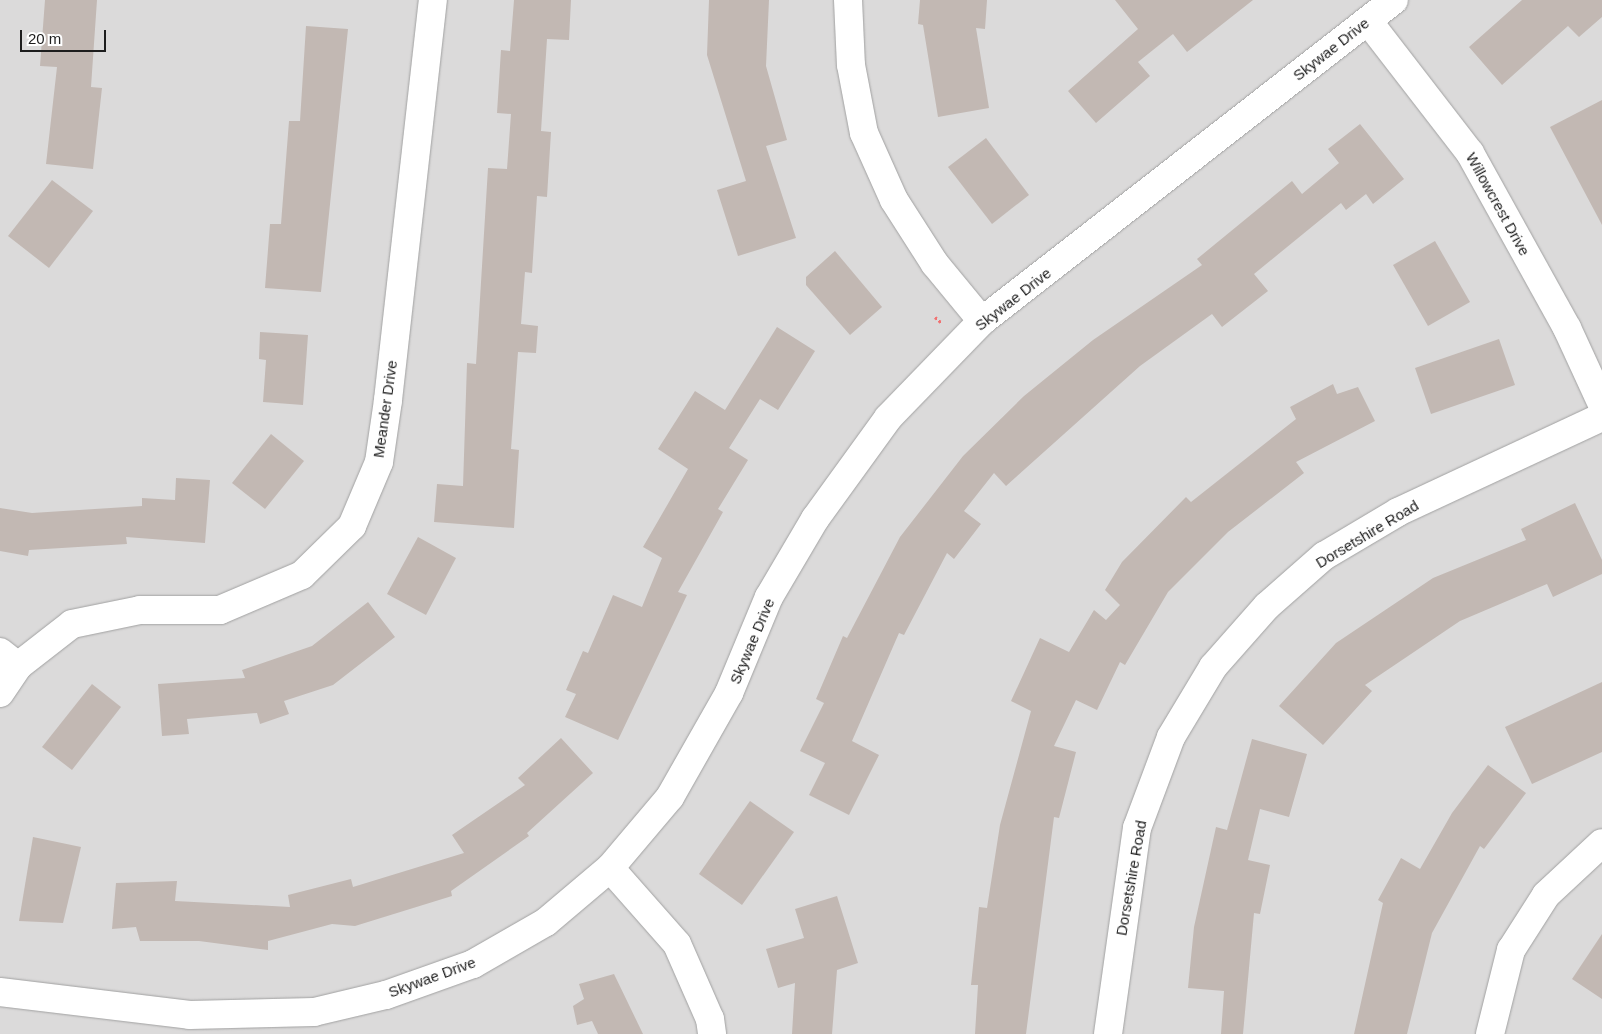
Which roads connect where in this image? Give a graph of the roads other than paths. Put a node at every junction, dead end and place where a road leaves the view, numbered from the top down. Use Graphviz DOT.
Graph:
graph roads {
  1 [pos="433,0"];
  2 [pos="848,0"];
  3 [pos="1394,0"];
  4 [pos="1368,20"];
  5 [pos="982,321"];
  6 [pos="1602,404"];
  7 [pos="1602,417"];
  8 [pos="9,659"];
  9 [pos="0,693"];
  10 [pos="1602,843"];
  11 [pos="610,868"];
  12 [pos="0,992"];
  13 [pos="316,1023"];
  14 [pos="712,1034"];
  15 [pos="1108,1034"];
  16 [pos="1490,1034"];
  1 -- 8 [label="street, Meander Drive"];
  2 -- 5 [label="street"];
  3 -- 4 [label="street, Skywae Drive"];
  4 -- 5 [label="street, Skywae Drive"];
  4 -- 6 [label="street, Willowcrest Drive"];
  5 -- 11 [label="street, Skywae Drive"];
  7 -- 15 [label="street, Dorsetshire Road"];
  8 -- 9 [label="street, Meander Drive"];
  10 -- 16 [label="street"];
  11 -- 13 [label="street, Skywae Drive"];
  11 -- 14 [label="street"];
  12 -- 13 [label="street, Skywae Drive"];
}
